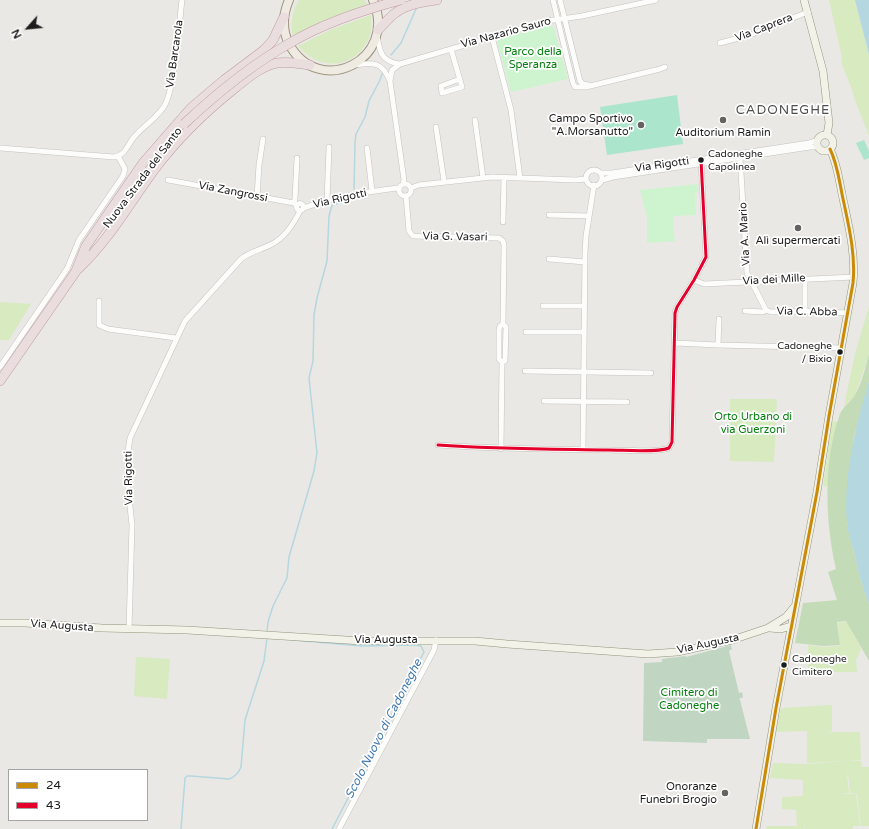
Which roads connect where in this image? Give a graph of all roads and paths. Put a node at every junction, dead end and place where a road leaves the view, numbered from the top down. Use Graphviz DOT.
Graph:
graph roads {
  1 [pos="182,0"];
  2 [pos="290,0"];
  3 [pos="373,0"];
  4 [pos="400,0"];
  5 [pos="437,0"];
  6 [pos="552,0"];
  7 [pos="560,0"];
  8 [pos="656,0"];
  9 [pos="804,0"];
  10 [pos="808,12"];
  11 [pos="284,17"];
  12 [pos="564,19"];
  13 [pos="557,20"];
  14 [pos="378,33"];
  15 [pos="492,37"];
  16 [pos="720,43"];
  17 [pos="451,49"];
  18 [pos="399,64"];
  19 [pos="310,65"];
  20 [pos="352,65"];
  21 [pos="665,66"];
  22 [pos="460,79"];
  23 [pos="390,81"];
  24 [pos="589,86"];
  25 [pos="475,120"];
  26 [pos="436,127"];
  27 [pos="828,135"];
  28 [pos="263,139"];
  29 [pos="818,144"];
  30 [pos="329,147"];
  31 [pos="0,148"];
  32 [pos="368,148"];
  33 [pos="830,149"];
  34 [pos="740,156"];
  35 [pos="116,157"];
  36 [pos="298,158"];
  37 [pos="701,162"];
  38 [pos="601,173"];
  39 [pos="504,177"];
  40 [pos="483,178"];
  41 [pos="520,178"];
  42 [pos="586,179"];
  43 [pos="168,180"];
  44 [pos="602,180"];
  45 [pos="444,181"];
  46 [pos="594,185"];
  47 [pos="401,187"];
  48 [pos="411,188"];
  49 [pos="372,191"];
  50 [pos="257,196"];
  51 [pos="406,196"];
  52 [pos="327,201"];
  53 [pos="298,207"];
  54 [pos="549,215"];
  55 [pos="589,216"];
  56 [pos="503,222"];
  57 [pos="550,259"];
  58 [pos="585,262"];
  59 [pos="76,271"];
  60 [pos="854,277"];
  61 [pos="806,279"];
  62 [pos="694,280"];
  63 [pos="751,281"];
  64 [pos="99,301"];
  65 [pos="543,306"];
  66 [pos="584,306"];
  67 [pos="766,310"];
  68 [pos="805,311"];
  69 [pos="745,312"];
  70 [pos="848,314"];
  71 [pos="719,319"];
  72 [pos="526,332"];
  73 [pos="584,332"];
  74 [pos="176,338"];
  75 [pos="675,343"];
  76 [pos="718,345"];
  77 [pos="842,348"];
  78 [pos="0,367"];
  79 [pos="525,371"];
  80 [pos="584,372"];
  81 [pos="651,373"];
  82 [pos="0,381"];
  83 [pos="544,401"];
  84 [pos="583,402"];
  85 [pos="627,402"];
  86 [pos="438,445"];
  87 [pos="501,449"];
  88 [pos="583,449"];
  89 [pos="795,606"];
  90 [pos="781,621"];
  91 [pos="0,623"];
  92 [pos="791,626"];
  93 [pos="129,628"];
  94 [pos="768,628"];
  95 [pos="781,629"];
  96 [pos="789,637"];
  97 [pos="436,640"];
  98 [pos="339,829"];
  99 [pos="756,829"];
  1 -- 35 [label="street, Via Barcarola"];
  2 -- 11 [label="main road"];
  3 -- 14 [label="main road"];
  4 -- 59 [label="highway, Nuova Strada del Santo, bridge"];
  5 -- 14 [label="highway"];
  6 -- 13 [label="street"];
  7 -- 12 [label="street"];
  8 -- 12 [label="street, Via Nazario Sauro"];
  9 -- 10 [label="main road"];
  10 -- 16 [label="street, Via Caprera"];
  10 -- 27 [label="main road"];
  11 -- 19 [label="main road"];
  11 -- 59 [label="highway"];
  12 -- 13 [label="street, Via Nazario Sauro"];
  12 -- 24 [label="street"];
  13 -- 15 [label="street, Via Nazario Sauro"];
  13 -- 24 [label="street"];
  14 -- 18 [label="street"];
  14 -- 20 [label="main road"];
  15 -- 17 [label="street, Via Nazario Sauro"];
  15 -- 41 [label="street"];
  17 -- 18 [label="street, Via Nazario Sauro"];
  17 -- 22 [label="street, Via Nazario Sauro"];
  18 -- 23 [label="street"];
  19 -- 20 [label="main road"];
  19 -- 59 [label="highway"];
  20 -- 23 [label="street"];
  21 -- 24 [label="street"];
  23 -- 47 [label="street"];
  25 -- 40 [label="street"];
  26 -- 45 [label="street"];
  27 -- 29 [label="main road"];
  27 -- 33 [label="main road"];
  28 -- 50 [label="street"];
  29 -- 33 [label="main road"];
  29 -- 34 [label="street, Via Rigotti"];
  30 -- 52 [label="street"];
  31 -- 35 [label="street"];
  32 -- 49 [label="street"];
  33 -- 60 [label="main road"];
  34 -- 37 [label="street, Via Rigotti"];
  34 -- 63 [label="street, Via A. Mario"];
  35 -- 78 [label="street"];
  36 -- 53 [label="street"];
  37 -- 38 [label="street, Via Rigotti"];
  37 -- 44 [label="street, Via Rigotti"];
  37 -- 62 [label="street"];
  38 -- 42 [label="street, Via Rigotti"];
  38 -- 44 [label="street"];
  39 -- 40 [label="street, Via Rigotti"];
  39 -- 41 [label="street, Via Rigotti"];
  39 -- 56 [label="street"];
  40 -- 45 [label="street, Via Rigotti"];
  41 -- 42 [label="street, Via Rigotti"];
  42 -- 46 [label="street"];
  43 -- 50 [label="street, Via Zangrossi"];
  44 -- 46 [label="street, Via Rigotti"];
  45 -- 48 [label="street, Via Rigotti"];
  46 -- 55 [label="street"];
  47 -- 48 [label="street"];
  47 -- 49 [label="street, Via Rigotti"];
  47 -- 51 [label="street"];
  48 -- 51 [label="street"];
  49 -- 52 [label="street, Via Rigotti"];
  50 -- 53 [label="street, Via Zangrossi"];
  51 -- 87 [label="street, Via G. Vasari"];
  52 -- 53 [label="street, Via Rigotti"];
  53 -- 74 [label="street, Via Rigotti"];
  54 -- 55 [label="street"];
  55 -- 58 [label="street"];
  57 -- 58 [label="street"];
  58 -- 66 [label="street"];
  59 -- 82 [label="highway, Nuova Strada del Santo"];
  60 -- 61 [label="street, Via dei Mille"];
  60 -- 70 [label="main road"];
  61 -- 63 [label="street, Via dei Mille"];
  61 -- 68 [label="street"];
  62 -- 63 [label="street, Via dei Mille"];
  62 -- 75 [label="street"];
  63 -- 67 [label="street, Via A. Mario"];
  64 -- 74 [label="street"];
  65 -- 66 [label="street"];
  66 -- 73 [label="street"];
  67 -- 68 [label="street, Via C. Abba"];
  67 -- 69 [label="street, Via C. Abba"];
  68 -- 70 [label="street, Via C. Abba"];
  70 -- 77 [label="main road"];
  71 -- 76 [label="street"];
  72 -- 73 [label="street"];
  73 -- 80 [label="street"];
  74 -- 93 [label="street, Via Rigotti"];
  75 -- 76 [label="street"];
  75 -- 88 [label="street"];
  76 -- 77 [label="street"];
  77 -- 89 [label="main road"];
  79 -- 80 [label="street"];
  80 -- 81 [label="street"];
  80 -- 84 [label="street"];
  83 -- 84 [label="street"];
  84 -- 85 [label="street"];
  84 -- 88 [label="street"];
  86 -- 87 [label="street"];
  87 -- 88 [label="street"];
  89 -- 90 [label="main road, Via Augusta"];
  89 -- 92 [label="main road"];
  90 -- 92 [label="main road"];
  90 -- 94 [label="main road, Via Augusta"];
  91 -- 93 [label="main road, Via Augusta"];
  92 -- 95 [label="main road, Via Augusta"];
  92 -- 96 [label="main road"];
  93 -- 97 [label="main road, Via Augusta"];
  94 -- 95 [label="main road, Via Augusta"];
  94 -- 97 [label="main road, Via Augusta"];
  95 -- 96 [label="main road"];
  96 -- 99 [label="main road"];
  97 -- 98 [label="street"];
}
